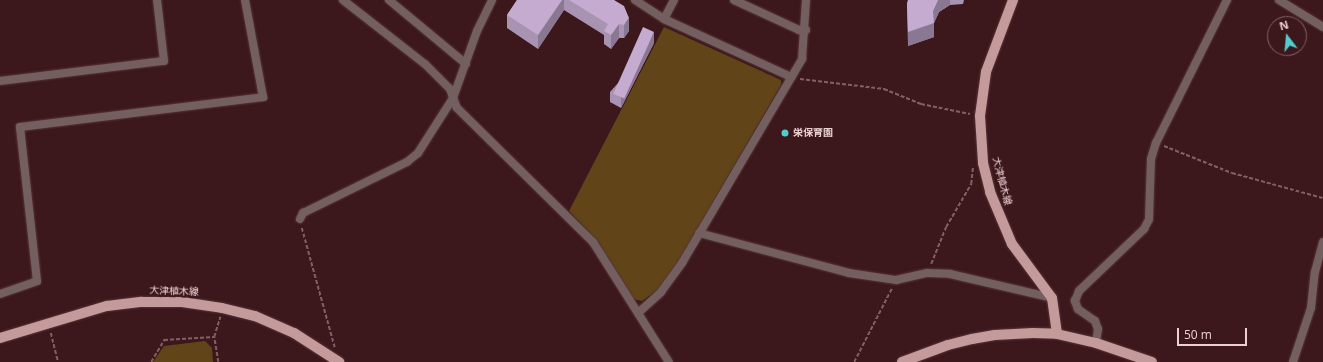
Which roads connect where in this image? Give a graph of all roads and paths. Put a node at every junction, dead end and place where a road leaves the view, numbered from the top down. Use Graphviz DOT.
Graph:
graph roads {
  1 [pos="157,0"];
  2 [pos="245,0"];
  3 [pos="342,0"];
  4 [pos="389,0"];
  5 [pos="636,0"];
  6 [pos="674,0"];
  7 [pos="734,0"];
  8 [pos="806,0"];
  9 [pos="1013,0"];
  10 [pos="1227,0"];
  11 [pos="1279,0"];
  12 [pos="489,1"];
  13 [pos="664,19"];
  14 [pos="1323,27"];
  15 [pos="806,30"];
  16 [pos="466,64"];
  17 [pos="791,77"];
  18 [pos="0,81"];
  19 [pos="453,98"];
  20 [pos="980,116"];
  21 [pos="1156,143"];
  22 [pos="974,159"];
  23 [pos="1323,198"];
  24 [pos="300,219"];
  25 [pos="699,234"];
  26 [pos="1323,242"];
  27 [pos="927,273"];
  28 [pos="896,280"];
  29 [pos="0,294"];
  30 [pos="1052,298"];
  31 [pos="222,308"];
  32 [pos="638,313"];
  33 [pos="48,323"];
  34 [pos="1057,334"];
  35 [pos="214,336"];
  36 [pos="0,338"];
  37 [pos="1096,343"];
  38 [pos="336,360"];
  39 [pos="58,362"];
  40 [pos="151,362"];
  41 [pos="218,362"];
  42 [pos="669,362"];
  43 [pos="854,362"];
  44 [pos="902,362"];
  45 [pos="1152,362"];
  46 [pos="1293,362"];
  1 -- 18 [label="street"];
  2 -- 29 [label="street"];
  3 -- 19 [label="street"];
  4 -- 16 [label="street"];
  5 -- 13 [label="street"];
  6 -- 13 [label="street"];
  7 -- 15 [label="street"];
  8 -- 15 [label="street"];
  9 -- 20 [label="main road, 大津植木線"];
  10 -- 21 [label="street"];
  11 -- 14 [label="street"];
  12 -- 16 [label="street"];
  13 -- 17 [label="street"];
  15 -- 17 [label="street"];
  16 -- 19 [label="street"];
  17 -- 20 [label="path"];
  17 -- 25 [label="street"];
  19 -- 24 [label="street"];
  19 -- 32 [label="street"];
  20 -- 30 [label="main road, 大津植木線"];
  21 -- 23 [label="path"];
  21 -- 37 [label="street"];
  22 -- 27 [label="path"];
  24 -- 38 [label="path"];
  25 -- 28 [label="street"];
  25 -- 32 [label="street"];
  26 -- 46 [label="street"];
  27 -- 28 [label="street"];
  27 -- 30 [label="street"];
  28 -- 43 [label="path"];
  30 -- 34 [label="main road, 大津植木線"];
  31 -- 33 [label="main road, 大津植木線"];
  31 -- 35 [label="path"];
  31 -- 38 [label="main road, 大津植木線"];
  32 -- 42 [label="street"];
  33 -- 36 [label="main road, 大津植木線"];
  33 -- 39 [label="path"];
  34 -- 37 [label="main road"];
  34 -- 44 [label="main road"];
  35 -- 40 [label="path"];
  35 -- 41 [label="path"];
  37 -- 45 [label="main road"];
}
